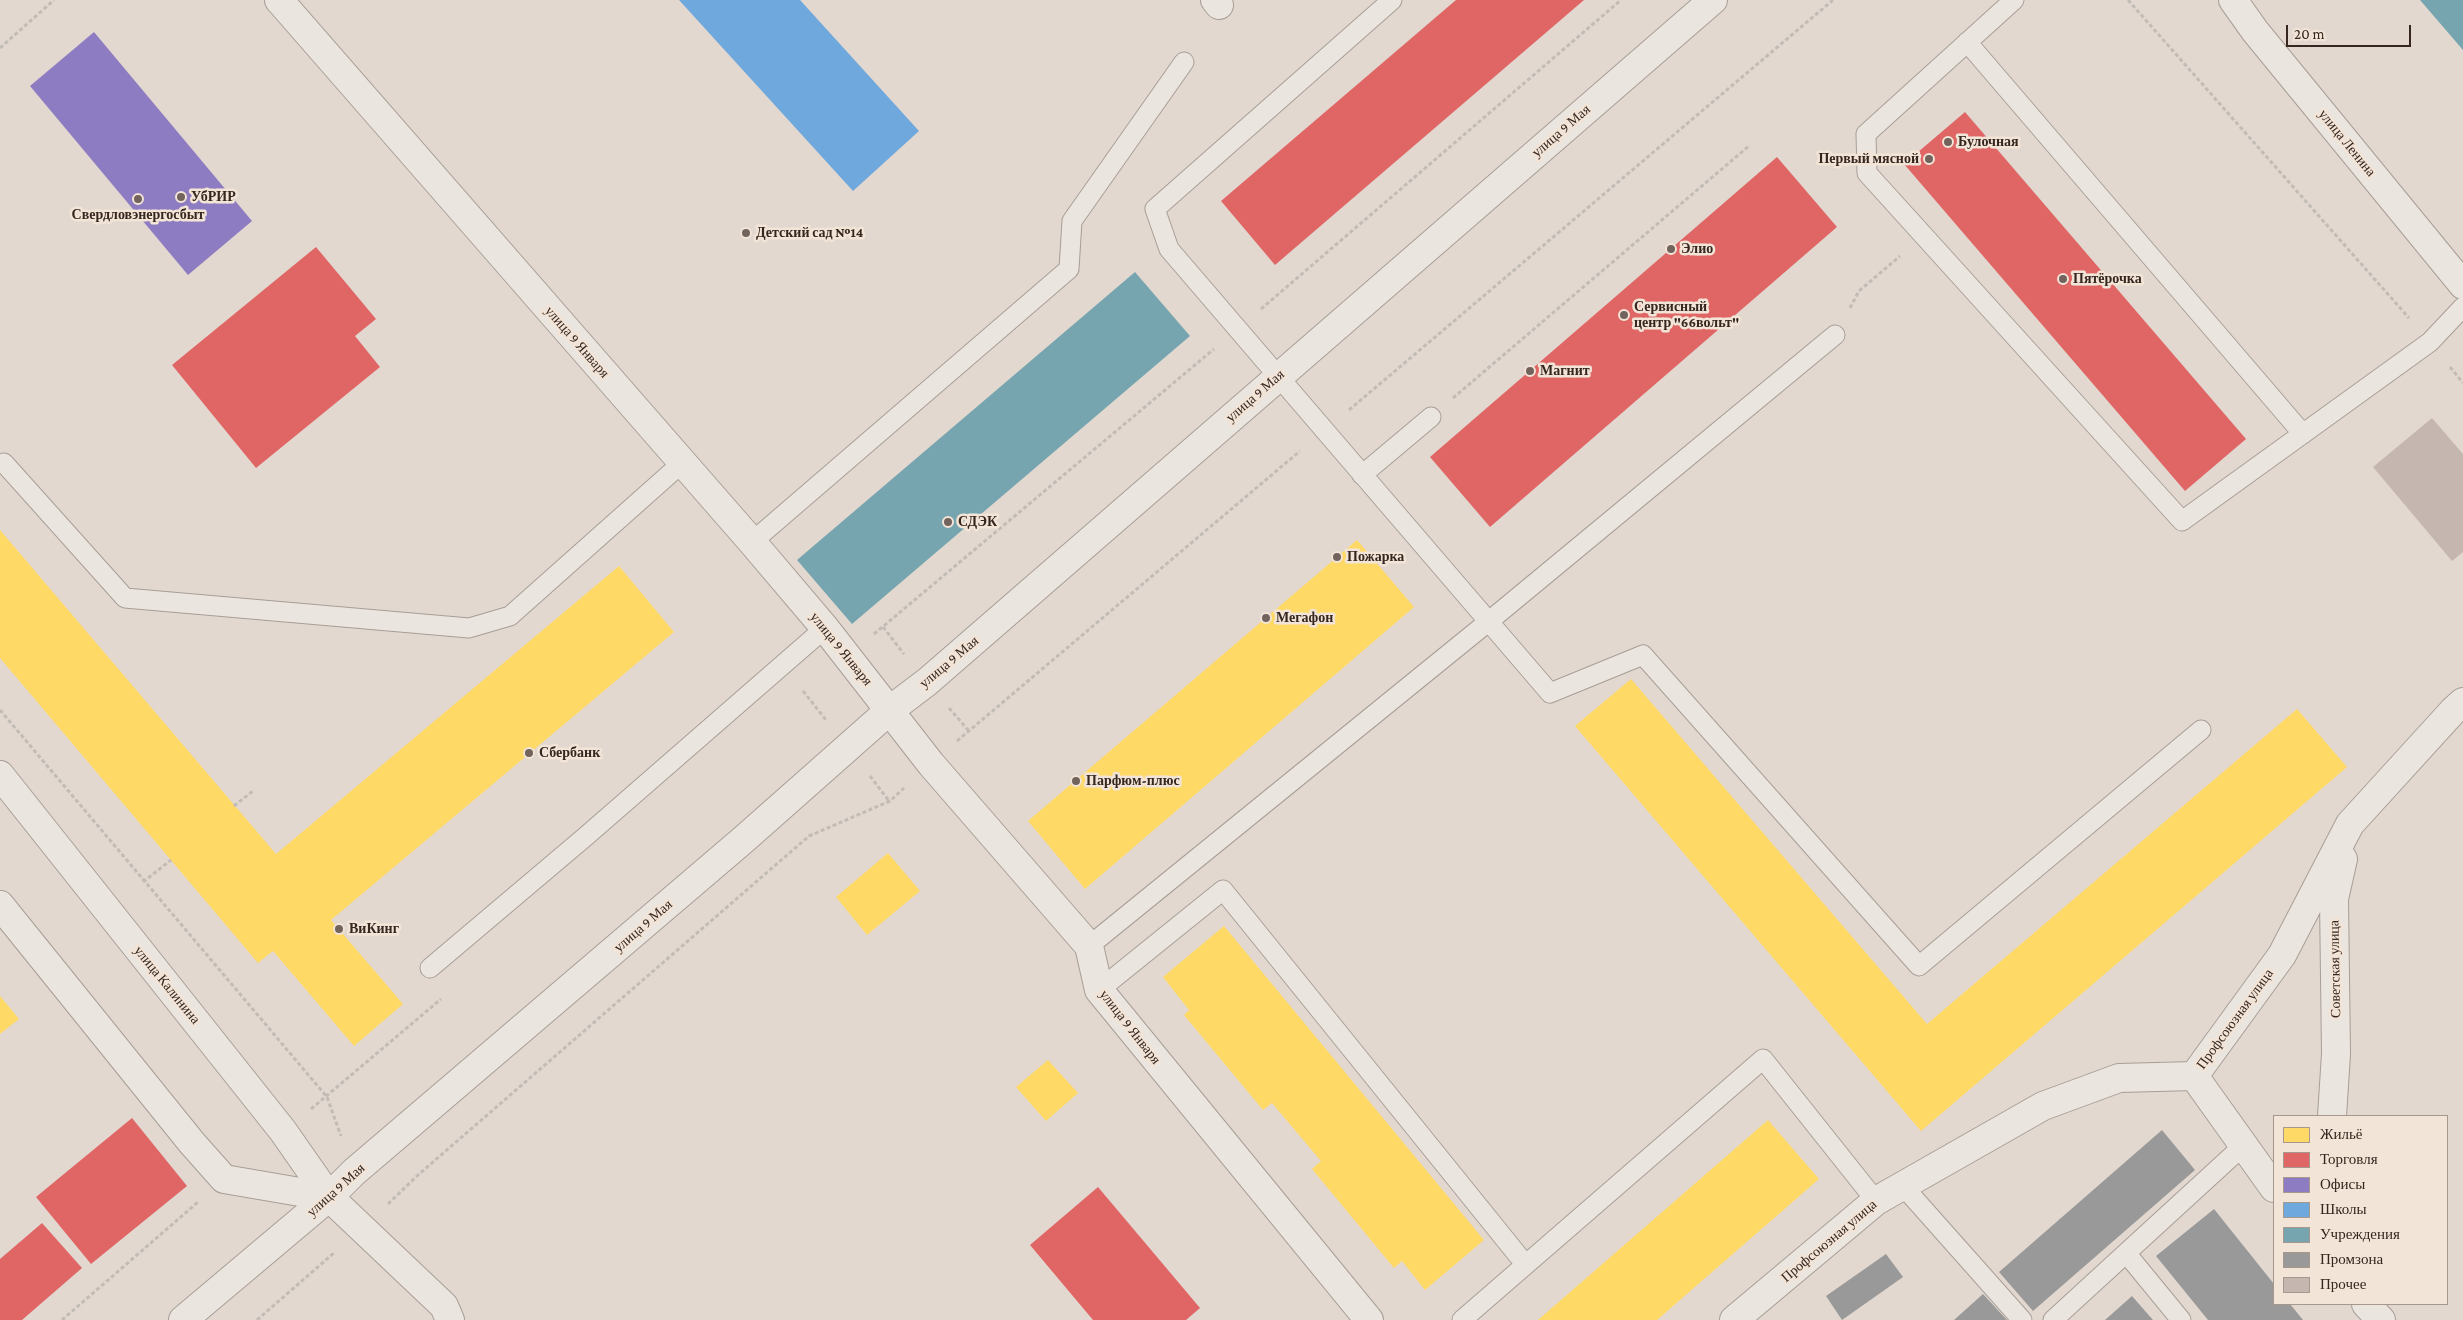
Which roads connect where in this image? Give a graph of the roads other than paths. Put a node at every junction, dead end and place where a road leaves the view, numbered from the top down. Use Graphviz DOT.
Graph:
graph roads {
  1 [pos="279,0"];
  2 [pos="1392,0"];
  3 [pos="1713,0"];
  4 [pos="2014,0"];
  5 [pos="2233,0"];
  6 [pos="1967,42"];
  7 [pos="1184,62"];
  8 [pos="2463,285"];
  9 [pos="2463,306"];
  10 [pos="1834,335"];
  11 [pos="1278,377"];
  12 [pos="1431,417"];
  13 [pos="2303,434"];
  14 [pos="4,463"];
  15 [pos="682,463"];
  16 [pos="1362,475"];
  17 [pos="752,542"];
  18 [pos="1488,622"];
  19 [pos="825,628"];
  20 [pos="2463,702"];
  21 [pos="890,710"];
  22 [pos="2201,730"];
  23 [pos="0,775"];
  24 [pos="2350,824"];
  25 [pos="0,905"];
  26 [pos="1089,946"];
  27 [pos="430,968"];
  28 [pos="1099,990"];
  29 [pos="2194,1076"];
  30 [pos="2332,1115"];
  31 [pos="2244,1145"];
  32 [pos="1903,1186"];
  33 [pos="2273,1187"];
  34 [pos="329,1197"];
  35 [pos="1876,1201"];
  36 [pos="2126,1253"];
  37 [pos="1525,1264"];
  38 [pos="2367,1305"];
  39 [pos="183,1320"];
  40 [pos="450,1320"];
  41 [pos="1369,1320"];
  42 [pos="1462,1320"];
  43 [pos="1734,1320"];
  44 [pos="2022,1320"];
  45 [pos="2053,1320"];
  46 [pos="2181,1320"];
  47 [pos="2381,1320"];
  1 -- 15 [label="street, улица 9 Января"];
  2 -- 11 [label="lane"];
  3 -- 11 [label="street, улица 9 Мая"];
  4 -- 6 [label="lane"];
  5 -- 8 [label="street, улица Ленина"];
  6 -- 13 [label="lane"];
  6 -- 13 [label="lane"];
  7 -- 17 [label="lane"];
  9 -- 13 [label="lane"];
  10 -- 18 [label="lane"];
  11 -- 16 [label="lane"];
  11 -- 21 [label="street, улица 9 Мая"];
  12 -- 16 [label="lane"];
  14 -- 15 [label="lane"];
  15 -- 17 [label="street, улица 9 Января"];
  16 -- 18 [label="lane"];
  17 -- 19 [label="street, улица 9 Января"];
  18 -- 22 [label="lane"];
  18 -- 26 [label="lane"];
  19 -- 21 [label="street, улица 9 Января"];
  19 -- 27 [label="lane"];
  20 -- 24 [label="street, Профсоюзная улица"];
  21 -- 26 [label="street, улица 9 Января"];
  21 -- 34 [label="street, улица 9 Мая"];
  23 -- 34 [label="street, улица Калинина"];
  24 -- 29 [label="street, Профсоюзная улица"];
  24 -- 30 [label="street, Советская улица"];
  25 -- 34 [label="street"];
  26 -- 28 [label="street, улица 9 Января"];
  28 -- 37 [label="lane"];
  28 -- 41 [label="street, улица 9 Января"];
  29 -- 31 [label="street"];
  29 -- 32 [label="street, Профсоюзная улица"];
  31 -- 33 [label="street"];
  31 -- 36 [label="lane"];
  32 -- 35 [label="street, Профсоюзная улица"];
  32 -- 44 [label="lane"];
  34 -- 39 [label="street, улица 9 Мая"];
  34 -- 40 [label="street, улица Калинина"];
  35 -- 37 [label="lane"];
  35 -- 43 [label="street, Профсоюзная улица"];
  36 -- 45 [label="lane"];
  36 -- 46 [label="lane"];
  37 -- 42 [label="lane"];
  38 -- 47 [label="street"];
}
